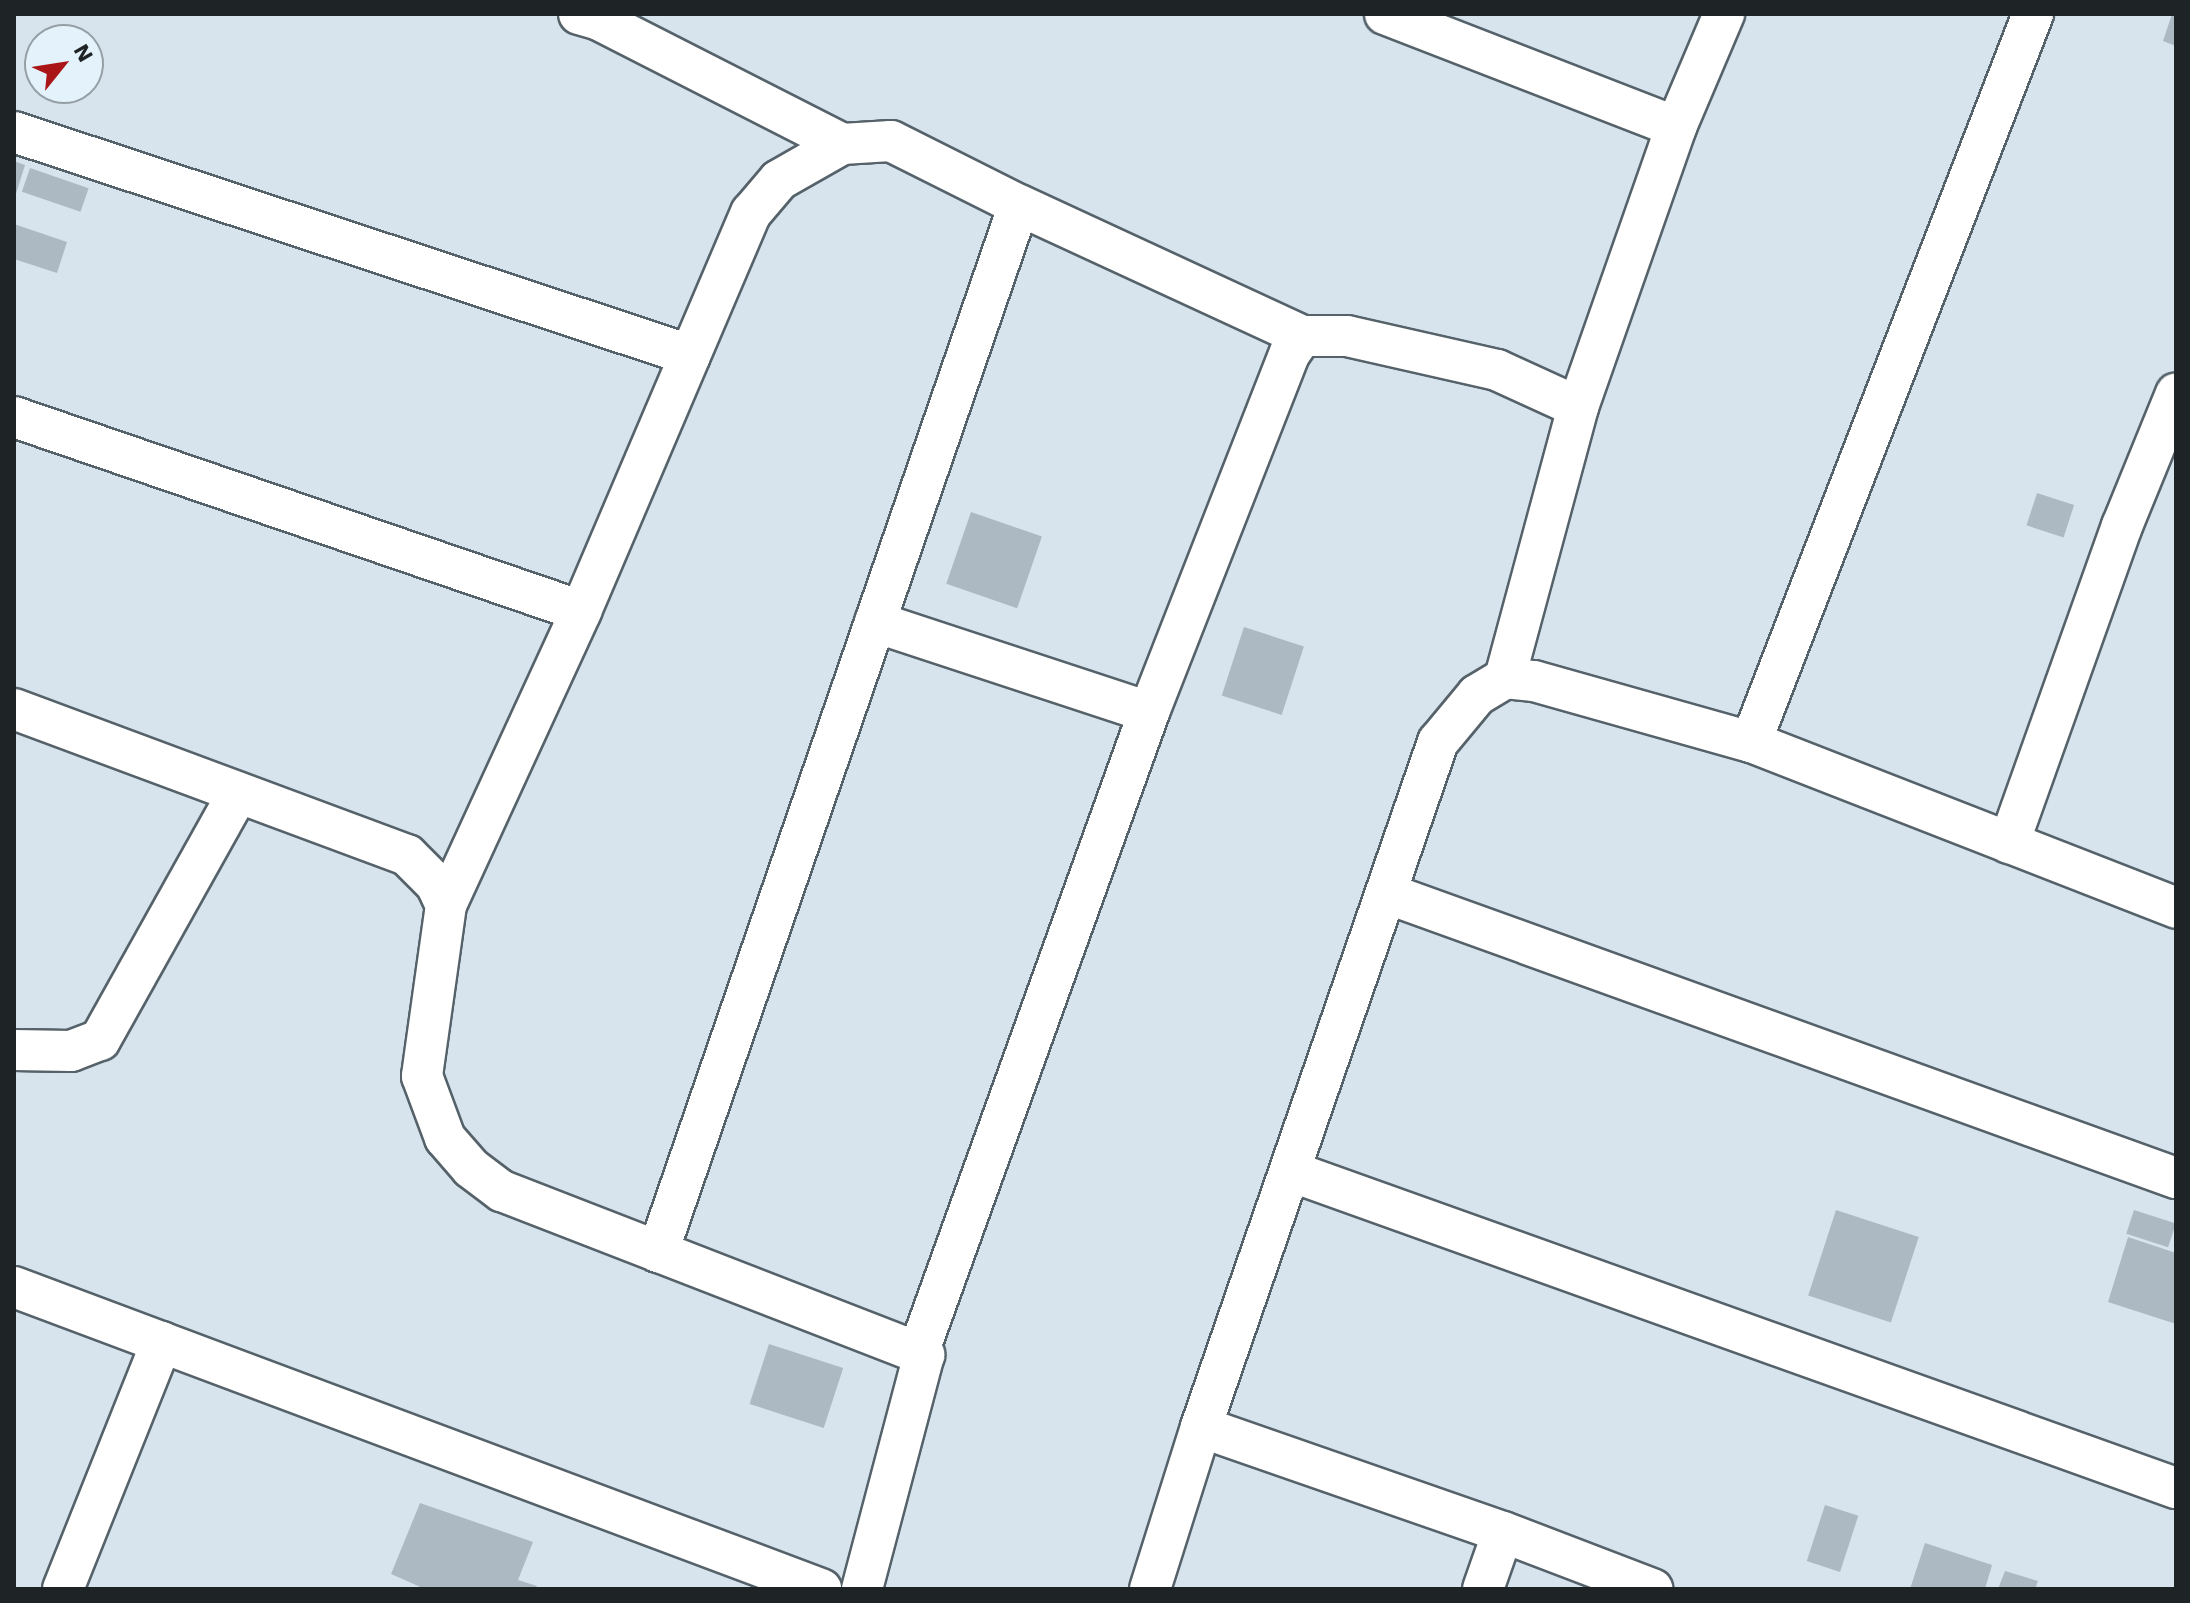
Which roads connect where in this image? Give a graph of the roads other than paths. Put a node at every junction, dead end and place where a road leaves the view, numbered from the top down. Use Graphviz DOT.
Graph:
graph roads {
  1 [pos="1385,14"];
  2 [pos="1724,14"];
  3 [pos="2033,14"];
  4 [pos="592,16"];
  5 [pos="1676,127"];
  6 [pos="14,132"];
  7 [pos="842,144"];
  8 [pos="1019,205"];
  9 [pos="1302,336"];
  10 [pos="690,355"];
  11 [pos="2176,394"];
  12 [pos="1578,407"];
  13 [pos="14,417"];
  14 [pos="581,611"];
  15 [pos="875,622"];
  16 [pos="1505,678"];
  17 [pos="14,709"];
  18 [pos="1149,712"];
  19 [pos="1751,742"];
  20 [pos="238,793"];
  21 [pos="2009,843"];
  22 [pos="1386,893"];
  23 [pos="446,905"];
  24 [pos="2176,908"];
  25 [pos="14,1050"];
  26 [pos="1290,1171"];
  27 [pos="2176,1178"];
  28 [pos="658,1252"];
  29 [pos="14,1287"];
  30 [pos="162,1342"];
  31 [pos="924,1355"];
  32 [pos="1201,1427"];
  33 [pos="2176,1488"];
  34 [pos="1503,1532"];
  35 [pos="63,1589"];
  36 [pos="821,1589"];
  37 [pos="862,1589"];
  38 [pos="1150,1589"];
  39 [pos="1483,1589"];
  40 [pos="1652,1589"];
  1 -- 5 [label="street"];
  2 -- 5 [label="street"];
  3 -- 19 [label="street"];
  4 -- 7 [label="street"];
  5 -- 12 [label="street"];
  6 -- 10 [label="street"];
  7 -- 8 [label="street"];
  7 -- 10 [label="street"];
  8 -- 9 [label="street"];
  8 -- 15 [label="street"];
  9 -- 12 [label="street"];
  9 -- 18 [label="street"];
  10 -- 14 [label="street"];
  11 -- 21 [label="street"];
  12 -- 16 [label="street"];
  13 -- 14 [label="street"];
  14 -- 23 [label="street"];
  15 -- 18 [label="street"];
  15 -- 28 [label="street"];
  16 -- 19 [label="street"];
  16 -- 22 [label="street"];
  17 -- 20 [label="street"];
  18 -- 31 [label="street"];
  19 -- 21 [label="street"];
  20 -- 23 [label="street"];
  20 -- 25 [label="street"];
  21 -- 24 [label="street"];
  22 -- 26 [label="street"];
  22 -- 27 [label="street"];
  23 -- 28 [label="street"];
  26 -- 32 [label="street"];
  26 -- 33 [label="street"];
  28 -- 31 [label="street"];
  29 -- 30 [label="street"];
  30 -- 35 [label="street"];
  30 -- 36 [label="street"];
  31 -- 37 [label="street"];
  32 -- 34 [label="street"];
  32 -- 38 [label="street"];
  34 -- 39 [label="street"];
  34 -- 40 [label="street"];
}
